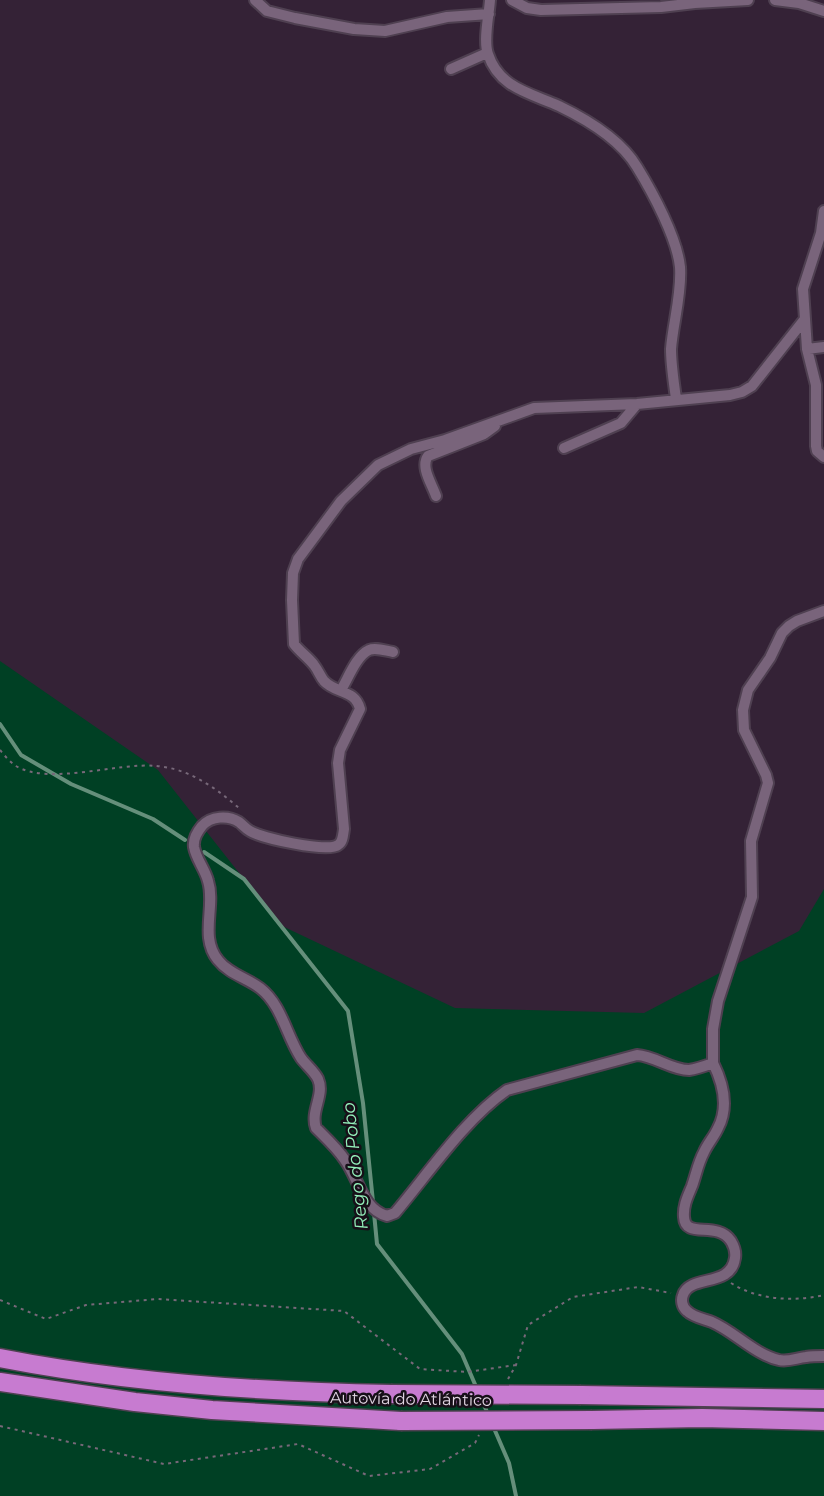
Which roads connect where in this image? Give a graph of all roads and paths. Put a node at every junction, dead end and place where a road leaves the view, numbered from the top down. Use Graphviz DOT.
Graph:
graph roads {
  1 [pos="255,0"];
  2 [pos="490,0"];
  3 [pos="512,0"];
  4 [pos="748,0"];
  5 [pos="775,0"];
  6 [pos="824,11"];
  7 [pos="489,14"];
  8 [pos="487,53"];
  9 [pos="451,69"];
  10 [pos="824,211"];
  11 [pos="804,320"];
  12 [pos="824,347"];
  13 [pos="807,349"];
  14 [pos="676,399"];
  15 [pos="637,404"];
  16 [pos="504,418"];
  17 [pos="564,448"];
  18 [pos="824,457"];
  19 [pos="436,496"];
  20 [pos="824,611"];
  21 [pos="393,652"];
  22 [pos="341,690"];
  23 [pos="0,750"];
  24 [pos="245,814"];
  25 [pos="713,1063"];
  26 [pos="722,1276"];
  27 [pos="824,1295"];
  28 [pos="682,1296"];
  29 [pos="0,1300"];
  30 [pos="824,1356"];
  31 [pos="0,1358"];
  32 [pos="516,1365"];
  33 [pos="0,1382"];
  34 [pos="506,1384"];
  35 [pos="824,1399"];
  36 [pos="824,1421"];
  37 [pos="0,1426"];
  38 [pos="480,1434"];
  1 -- 7 [label="street"];
  2 -- 7 [label="street"];
  3 -- 4 [label="street"];
  5 -- 6 [label="street"];
  7 -- 8 [label="street"];
  8 -- 9 [label="street"];
  8 -- 14 [label="street"];
  10 -- 11 [label="street"];
  11 -- 13 [label="street"];
  11 -- 14 [label="street"];
  12 -- 13 [label="street"];
  13 -- 18 [label="street"];
  14 -- 15 [label="street"];
  15 -- 16 [label="street"];
  15 -- 17 [label="street"];
  16 -- 19 [label="street"];
  16 -- 22 [label="street"];
  20 -- 25 [label="street"];
  21 -- 22 [label="street"];
  22 -- 25 [label="street"];
  23 -- 24 [label="path"];
  25 -- 26 [label="street"];
  26 -- 27 [label="path"];
  26 -- 28 [label="street"];
  28 -- 30 [label="street"];
  28 -- 32 [label="path"];
  29 -- 32 [label="path"];
  31 -- 35 [label="highway, Autovía do Atlántico, bridge"];
  32 -- 34 [label="path"];
  33 -- 36 [label="highway, Autovía do Atlántico, bridge"];
  37 -- 38 [label="path"];
}
